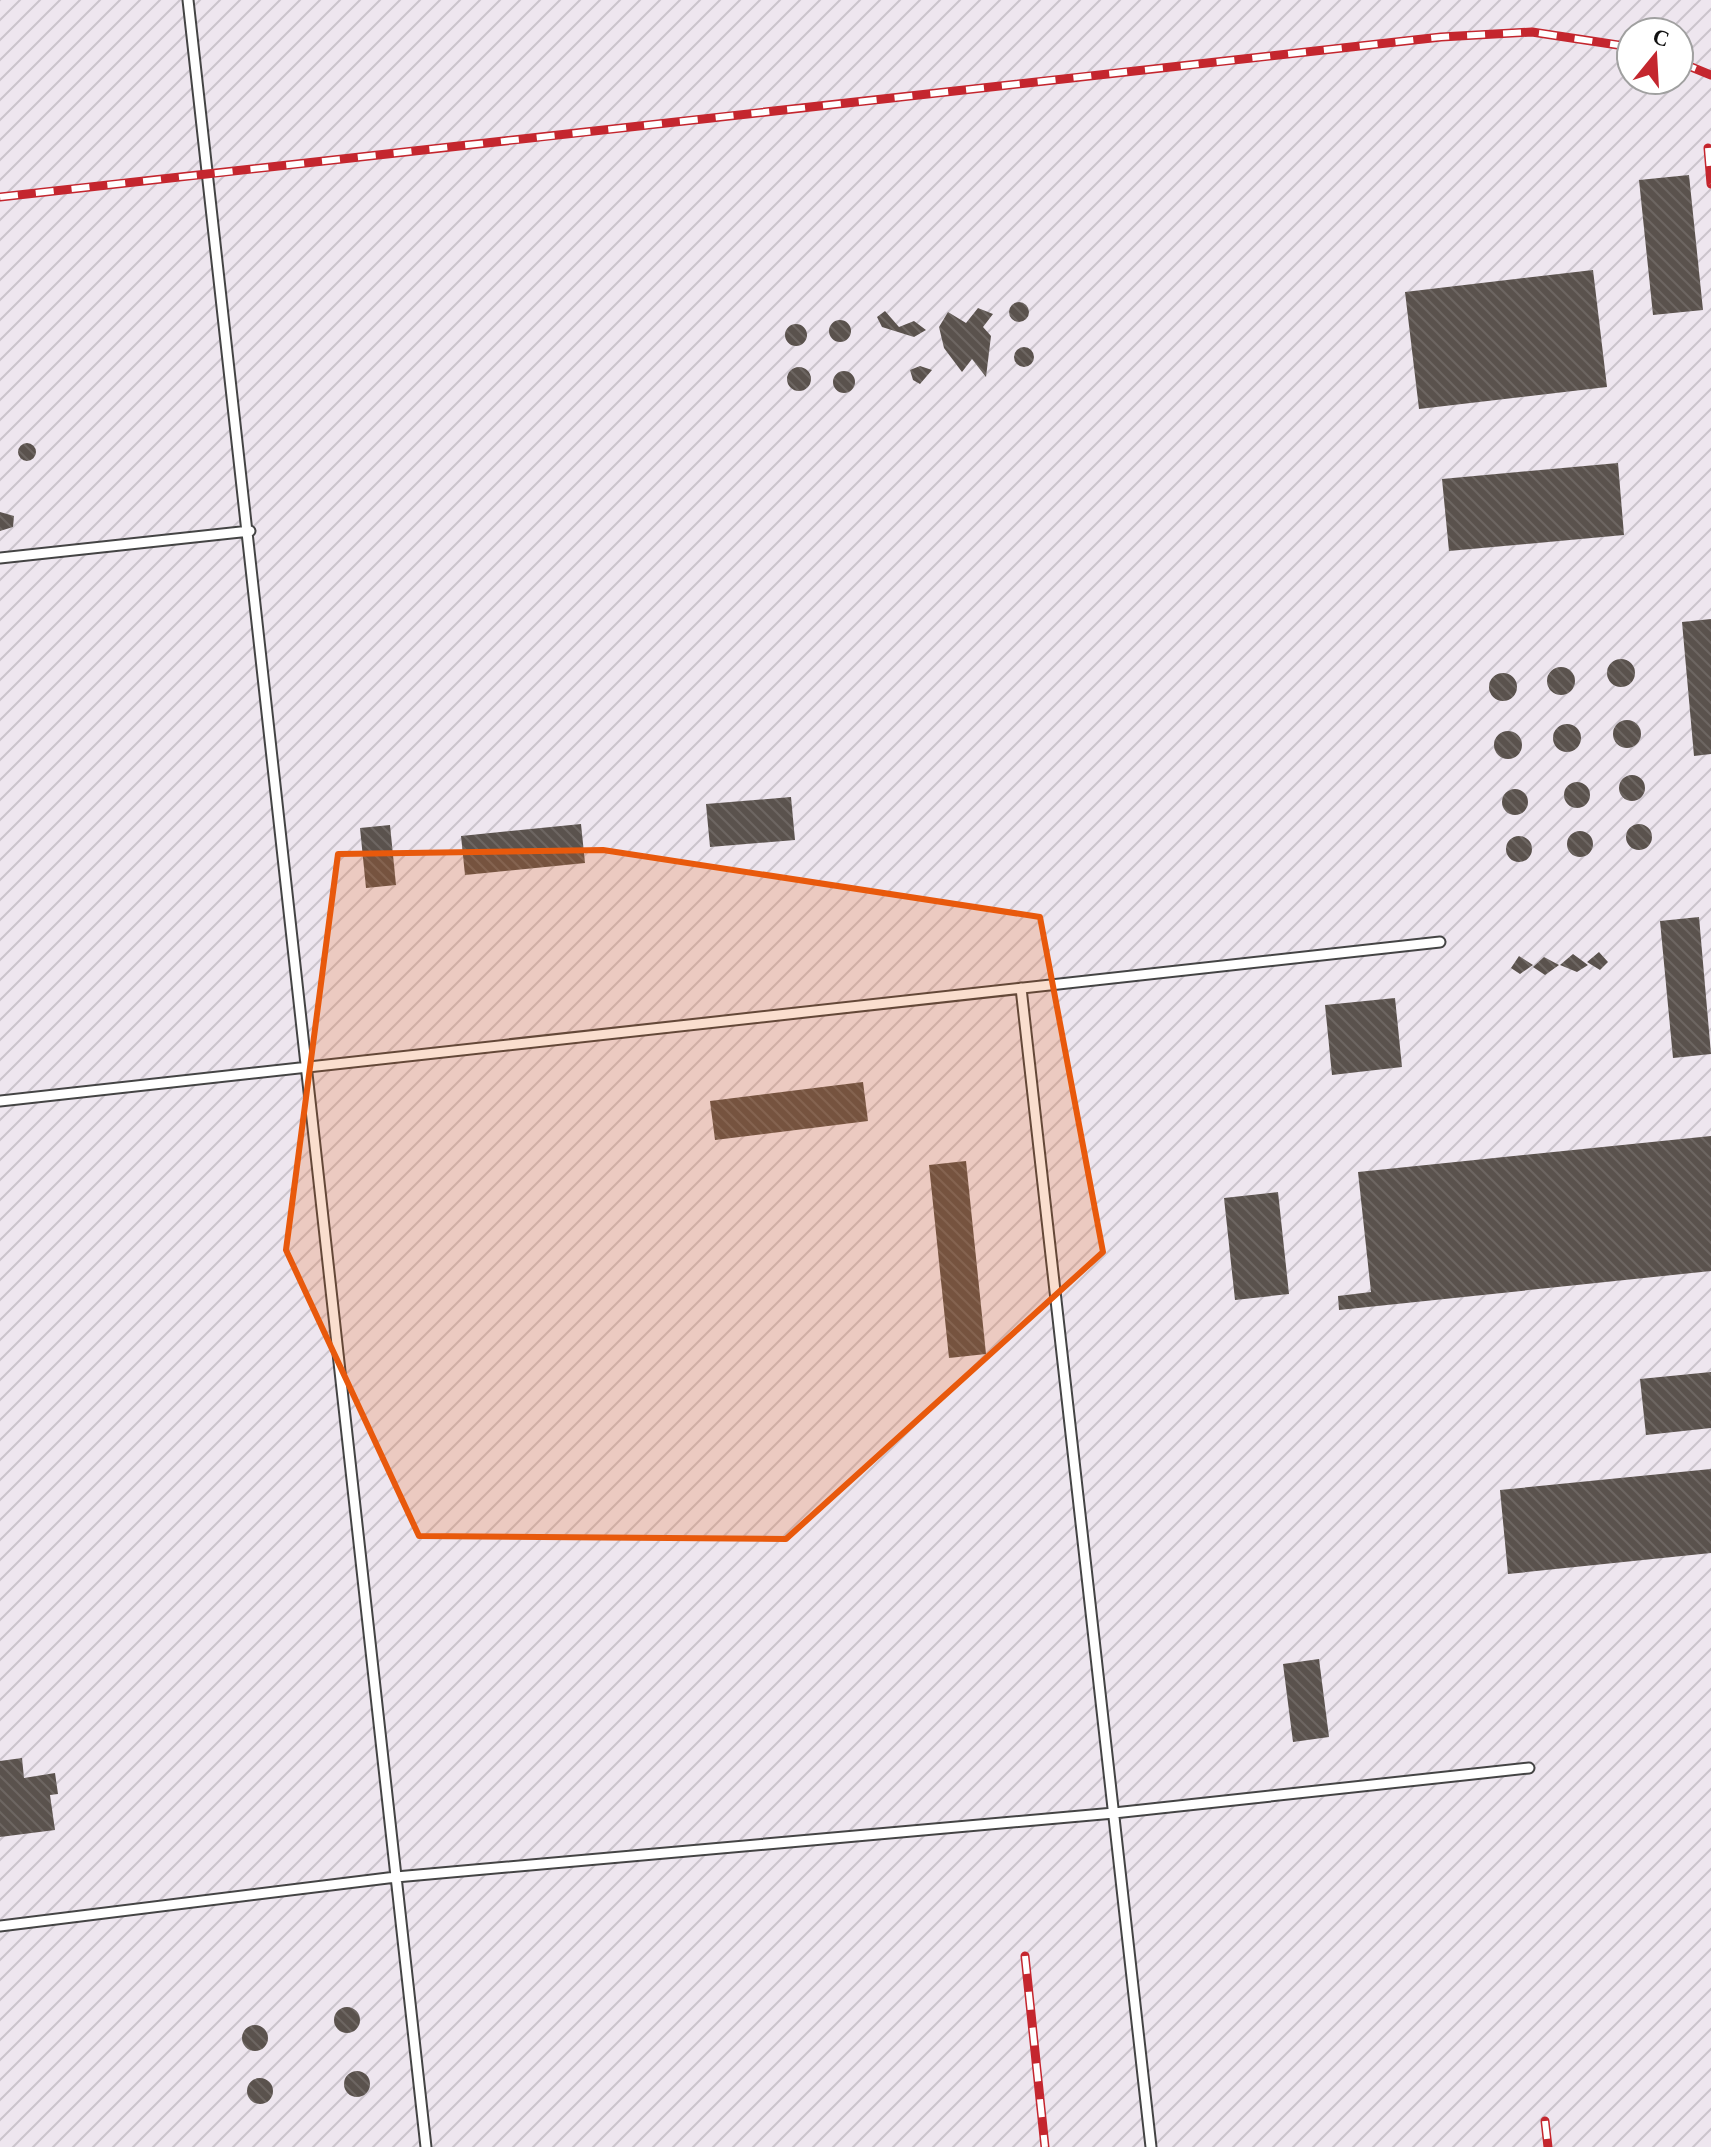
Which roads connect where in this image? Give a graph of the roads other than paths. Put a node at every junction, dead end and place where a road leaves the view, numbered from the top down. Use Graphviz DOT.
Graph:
graph roads {
  1 [pos="188,0"];
  2 [pos="250,531"];
  3 [pos="0,558"];
  4 [pos="1440,942"];
  5 [pos="1021,988"];
  6 [pos="305,1067"];
  7 [pos="0,1101"];
  8 [pos="1529,1768"];
  9 [pos="1114,1813"];
  10 [pos="396,1877"];
  11 [pos="0,1926"];
  12 [pos="426,2147"];
  13 [pos="1151,2147"];
  1 -- 2 [label="lane"];
  2 -- 3 [label="lane"];
  2 -- 6 [label="lane"];
  4 -- 5 [label="lane"];
  5 -- 6 [label="lane"];
  5 -- 9 [label="lane"];
  6 -- 7 [label="lane"];
  6 -- 10 [label="lane"];
  8 -- 9 [label="lane"];
  9 -- 10 [label="lane"];
  9 -- 13 [label="lane"];
  10 -- 11 [label="lane"];
  10 -- 12 [label="lane"];
}
